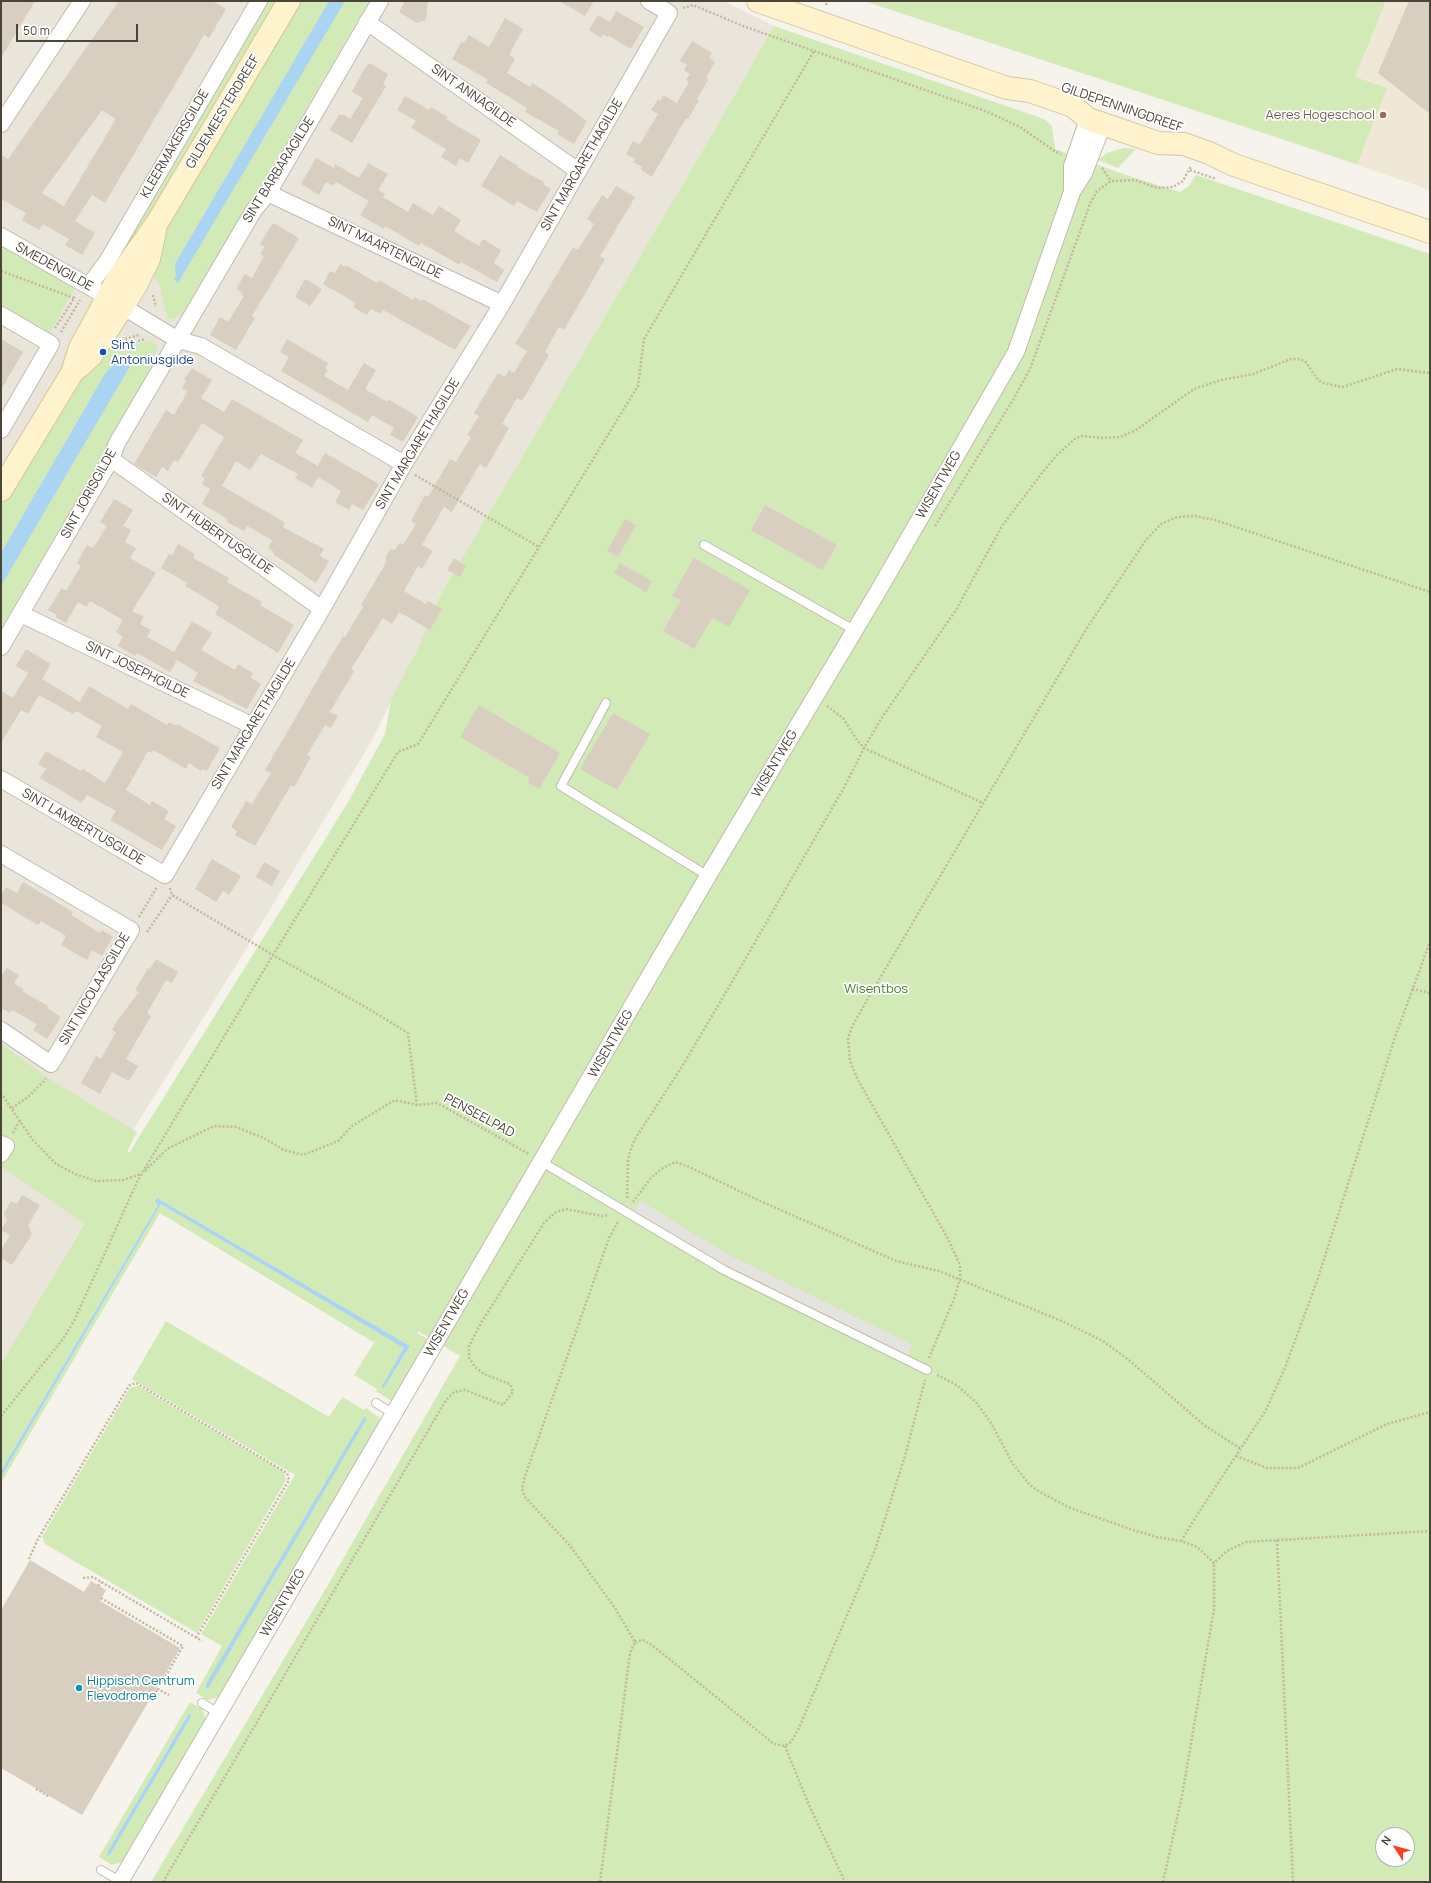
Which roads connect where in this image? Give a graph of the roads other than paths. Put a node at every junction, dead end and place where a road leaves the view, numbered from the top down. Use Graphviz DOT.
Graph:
graph roads {
  1 [pos="82,1"];
  2 [pos="259,1"];
  3 [pos="289,1"];
  4 [pos="380,1"];
  5 [pos="649,1"];
  6 [pos="758,1"];
  7 [pos="367,22"];
  8 [pos="1096,122"];
  9 [pos="1,124"];
  10 [pos="1158,143"];
  11 [pos="1234,165"];
  12 [pos="578,171"];
  13 [pos="268,192"];
  14 [pos="1430,232"];
  15 [pos="1,236"];
  16 [pos="82,292"];
  17 [pos="116,302"];
  18 [pos="502,304"];
  19 [pos="1,315"];
  20 [pos="178,340"];
  21 [pos="1,430"];
  22 [pos="111,459"];
  23 [pos="404,464"];
  24 [pos="1,490"];
  25 [pos="704,545"];
  26 [pos="322,609"];
  27 [pos="21,614"];
  28 [pos="854,630"];
  29 [pos="1,647"];
  30 [pos="606,703"];
  31 [pos="253,726"];
  32 [pos="1,778"];
  33 [pos="1,854"];
  34 [pos="165,875"];
  35 [pos="708,876"];
  36 [pos="1,1030"];
  37 [pos="542,1162"];
  38 [pos="928,1370"];
  39 [pos="376,1403"];
  40 [pos="394,1414"];
  41 [pos="202,1703"];
  42 [pos="218,1713"];
  43 [pos="101,1870"];
  44 [pos="120,1881"];
  1 -- 9 [label="street"];
  2 -- 16 [label="street, KLEERMAKERSGILDE"];
  3 -- 17 [label="main road, GILDEMEESTERDREEF"];
  4 -- 7 [label="street, SINT BARBARAGILDE"];
  5 -- 12 [label="street, SINT MARGARETHAGILDE"];
  6 -- 8 [label="main road, GILDEPENNINGDREEF"];
  7 -- 12 [label="street, SINT ANNAGILDE"];
  7 -- 13 [label="street, SINT BARBARAGILDE"];
  8 -- 10 [label="main road, GILDEPENNINGDREEF"];
  8 -- 28 [label="street, WISENTWEG"];
  10 -- 11 [label="main road, GILDEPENNINGDREEF"];
  10 -- 11 [label="main road, GILDEPENNINGDREEF"];
  11 -- 14 [label="main road, GILDEPENNINGDREEF"];
  12 -- 18 [label="street, SINT MARGARETHAGILDE"];
  13 -- 18 [label="street, SINT MAARTENGILDE"];
  13 -- 20 [label="street, SINT BARBARAGILDE"];
  15 -- 16 [label="street, SMEDENGILDE"];
  16 -- 17 [label="street, SMEDENGILDE"];
  17 -- 20 [label="street"];
  17 -- 24 [label="main road, GILDEMEESTERDREEF"];
  18 -- 23 [label="street, SINT MARGARETHAGILDE"];
  19 -- 21 [label="street"];
  20 -- 22 [label="street, SINT JORISGILDE"];
  20 -- 23 [label="street"];
  22 -- 26 [label="street, SINT HUBERTUSGILDE"];
  22 -- 27 [label="street, SINT JORISGILDE"];
  23 -- 26 [label="street, SINT MARGARETHAGILDE"];
  25 -- 28 [label="lane"];
  26 -- 31 [label="street, SINT MARGARETHAGILDE"];
  27 -- 29 [label="street, SINT JORISGILDE"];
  27 -- 31 [label="street, SINT JOSEPHGILDE"];
  28 -- 35 [label="street, WISENTWEG"];
  30 -- 35 [label="lane"];
  31 -- 34 [label="street, SINT MARGARETHAGILDE"];
  32 -- 34 [label="street, SINT LAMBERTUSGILDE"];
  33 -- 36 [label="street, SINT NICOLAASGILDE"];
  35 -- 37 [label="street, WISENTWEG"];
  37 -- 38 [label="lane"];
  37 -- 40 [label="street, WISENTWEG"];
  39 -- 40 [label="lane"];
  40 -- 42 [label="street, WISENTWEG"];
  41 -- 42 [label="lane"];
  42 -- 44 [label="street, WISENTWEG"];
  43 -- 44 [label="lane"];
}
